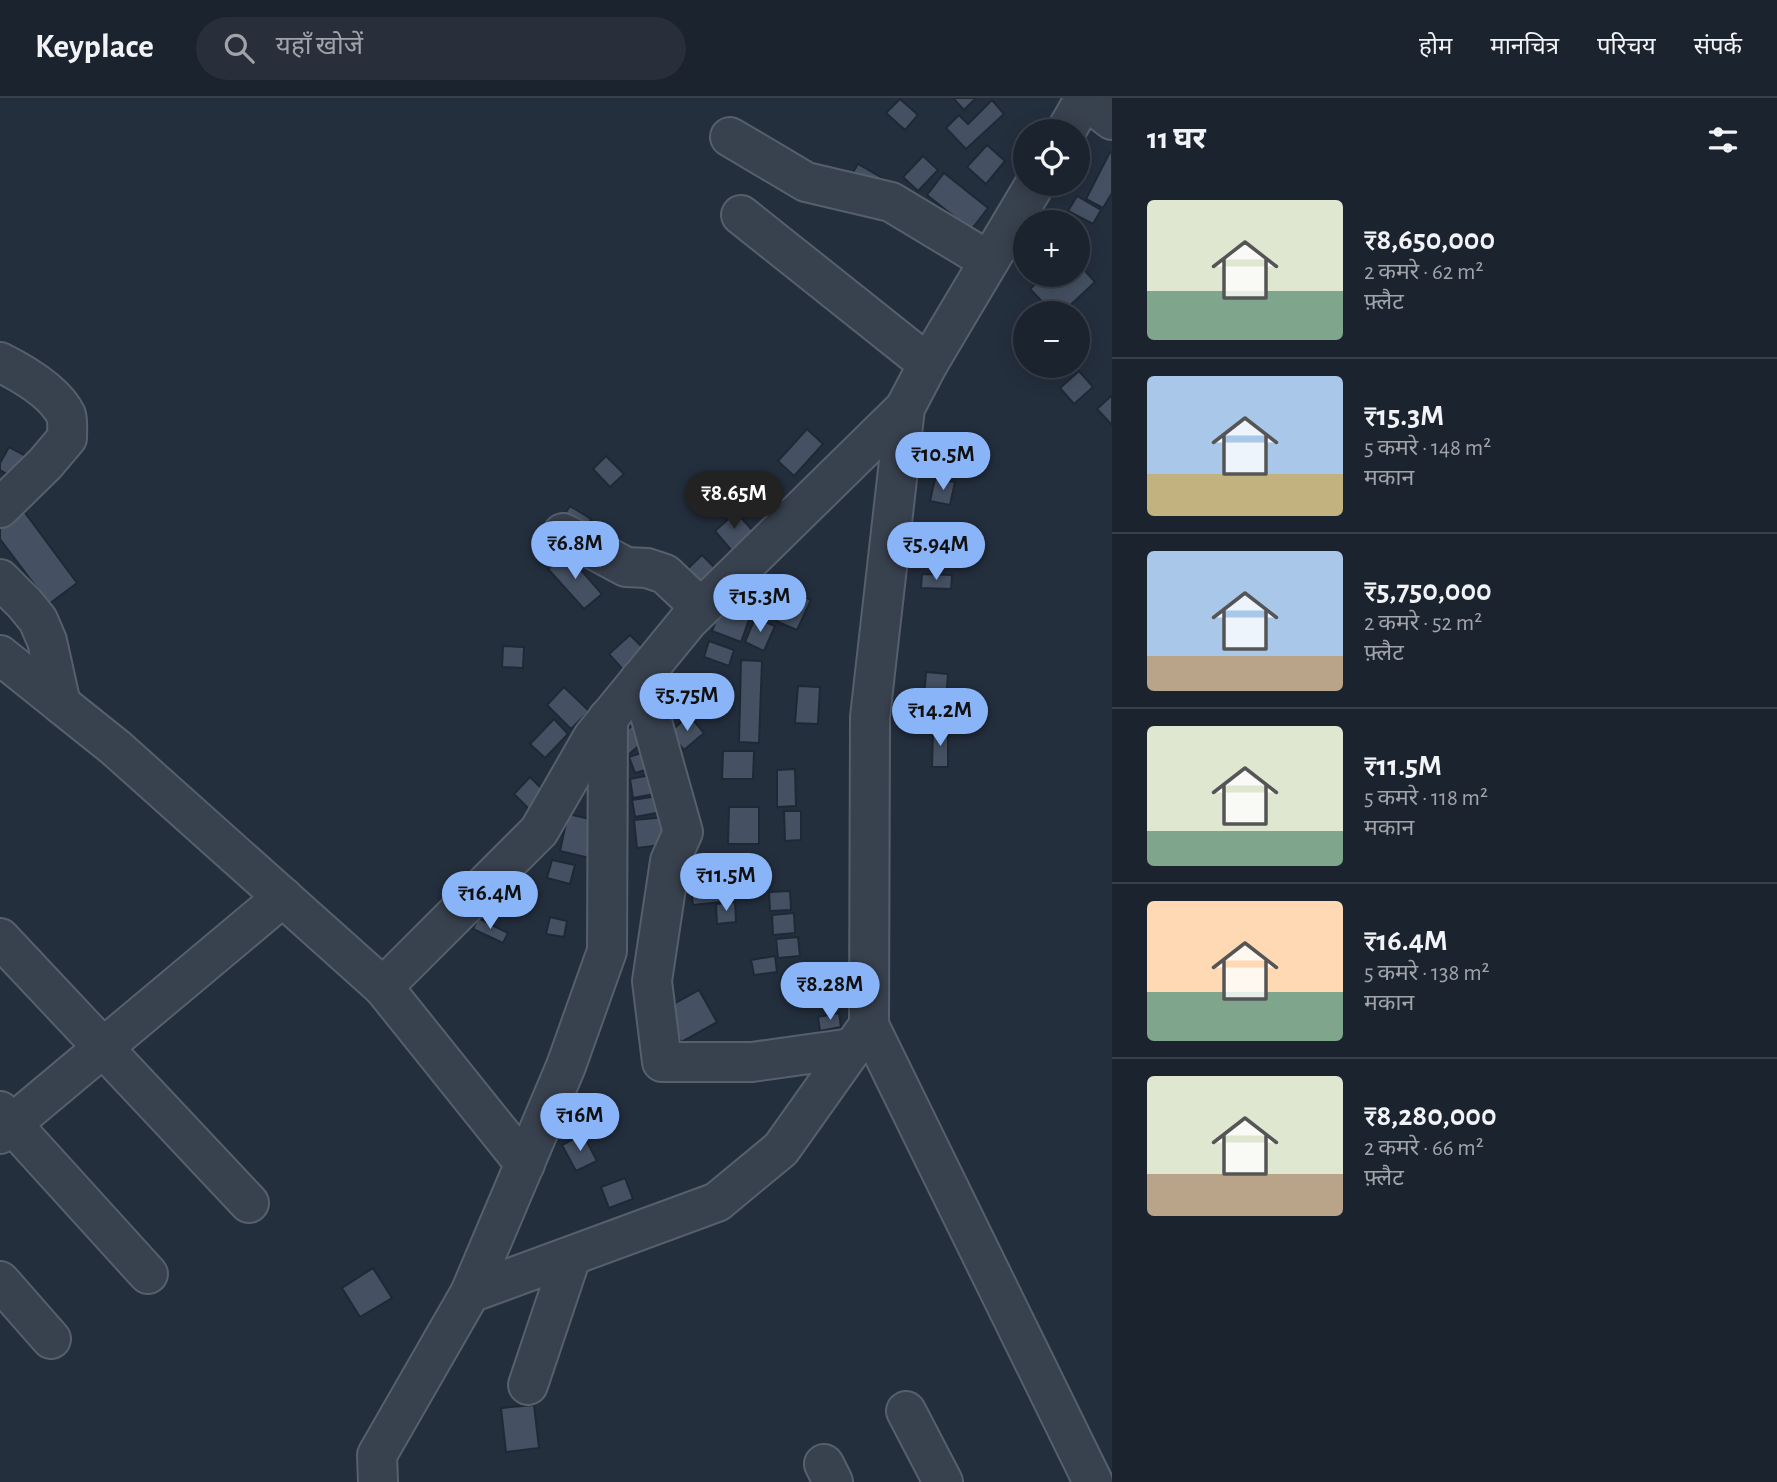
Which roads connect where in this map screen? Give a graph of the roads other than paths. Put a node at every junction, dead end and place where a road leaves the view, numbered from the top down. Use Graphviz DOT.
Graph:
graph roads {
  1 [pos="1094,106"];
  2 [pos="1079,119"];
  3 [pos="730,137"];
  4 [pos="1028,196"];
  5 [pos="741,215"];
  6 [pos="989,261"];
  7 [pos="0,362"];
  8 [pos="928,364"];
  9 [pos="905,408"];
  10 [pos="0,509"];
  11 [pos="563,533"];
  12 [pos="0,579"];
  13 [pos="701,608"];
  14 [pos="0,655"];
  15 [pos="640,679"];
  16 [pos="61,704"];
  17 [pos="608,718"];
  18 [pos="283,897"];
  19 [pos="0,938"];
  20 [pos="383,988"];
  21 [pos="861,1037"];
  22 [pos="104,1048"];
  23 [pos="4,1123"];
  24 [pos="525,1164"];
  25 [pos="249,1203"];
  26 [pos="571,1258"];
  27 [pos="148,1275"];
  28 [pos="0,1281"];
  29 [pos="470,1293"];
  30 [pos="51,1339"];
  31 [pos="528,1385"];
  32 [pos="906,1411"];
  33 [pos="378,1482"];
  34 [pos="943,1482"];
  35 [pos="1093,1482"];
  1 -- 2 [label="street"];
  3 -- 6 [label="street"];
  4 -- 6 [label="street"];
  5 -- 8 [label="street"];
  6 -- 8 [label="street"];
  7 -- 10 [label="street"];
  8 -- 9 [label="street"];
  9 -- 13 [label="street"];
  9 -- 21 [label="street"];
  11 -- 13 [label="street"];
  12 -- 16 [label="street"];
  13 -- 15 [label="street"];
  14 -- 16 [label="street"];
  15 -- 17 [label="street"];
  15 -- 21 [label="street"];
  16 -- 18 [label="street"];
  17 -- 20 [label="street"];
  17 -- 24 [label="street"];
  18 -- 20 [label="street"];
  18 -- 22 [label="street"];
  19 -- 22 [label="street"];
  20 -- 24 [label="street"];
  21 -- 26 [label="street"];
  21 -- 35 [label="street"];
  22 -- 23 [label="street"];
  22 -- 25 [label="street"];
  23 -- 27 [label="street"];
  24 -- 29 [label="street"];
  26 -- 29 [label="street"];
  26 -- 31 [label="street"];
  28 -- 30 [label="street"];
  29 -- 33 [label="street"];
  32 -- 34 [label="street"];
}
